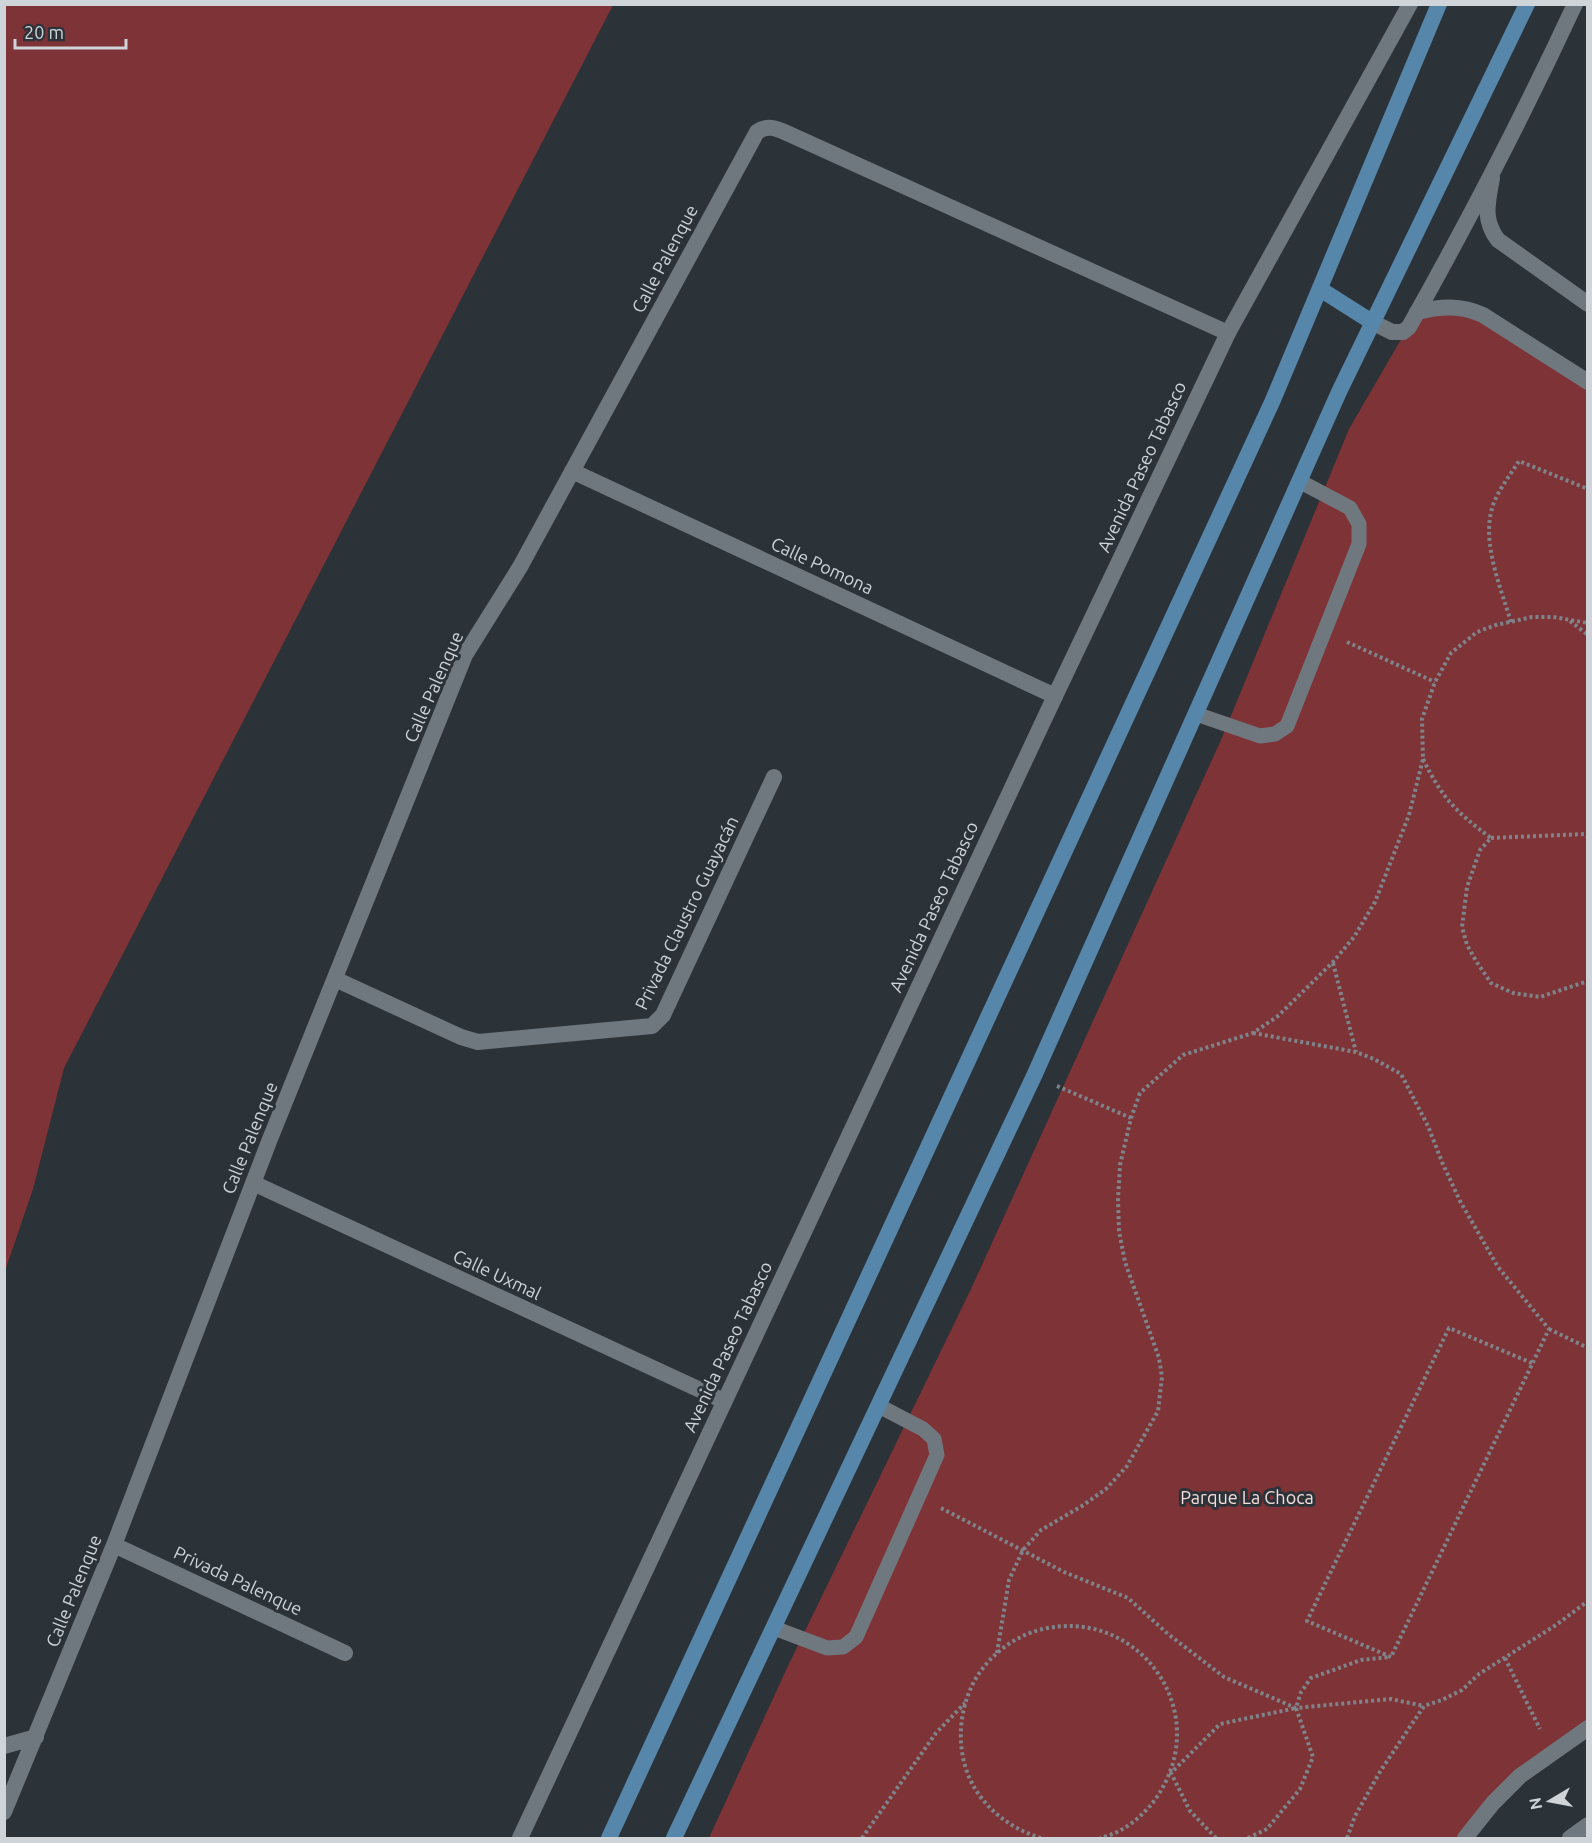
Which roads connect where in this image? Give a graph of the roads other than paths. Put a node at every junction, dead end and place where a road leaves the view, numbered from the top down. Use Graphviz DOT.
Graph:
graph roads {
  1 [pos="1410,4"];
  2 [pos="1439,4"];
  3 [pos="1527,4"];
  4 [pos="1575,4"];
  5 [pos="1494,169"];
  6 [pos="1320,289"];
  7 [pos="1587,304"];
  8 [pos="1418,312"];
  9 [pos="1372,322"];
  10 [pos="1228,333"];
  11 [pos="1587,382"];
  12 [pos="572,471"];
  13 [pos="1299,481"];
  14 [pos="1055,696"];
  15 [pos="1196,714"];
  16 [pos="774,777"];
  17 [pos="335,979"];
  18 [pos="253,1183"];
  19 [pos="724,1401"];
  20 [pos="879,1406"];
  21 [pos="114,1545"];
  22 [pos="774,1628"];
  23 [pos="345,1653"];
  24 [pos="1587,1728"];
  25 [pos="36,1737"];
  26 [pos="4,1746"];
  27 [pos="4,1812"];
  28 [pos="1587,1825"];
  29 [pos="519,1839"];
  30 [pos="609,1839"];
  31 [pos="674,1839"];
  32 [pos="1465,1839"];
  33 [pos="1570,1839"];
  1 -- 10 [label="street, Avenida Paseo Tabasco"];
  2 -- 6 [label="main road"];
  3 -- 9 [label="main road"];
  4 -- 5 [label="street"];
  5 -- 7 [label="street"];
  5 -- 8 [label="street"];
  6 -- 9 [label="main road"];
  6 -- 30 [label="main road"];
  8 -- 9 [label="street"];
  8 -- 11 [label="street"];
  9 -- 13 [label="main road"];
  10 -- 12 [label="street, Calle Palenque"];
  10 -- 14 [label="street, Avenida Paseo Tabasco"];
  12 -- 14 [label="street, Calle Pomona"];
  12 -- 17 [label="street, Calle Palenque"];
  13 -- 15 [label="main road"];
  13 -- 15 [label="lane"];
  14 -- 19 [label="street, Avenida Paseo Tabasco"];
  15 -- 20 [label="main road"];
  16 -- 17 [label="street, Privada Claustro Guayacán"];
  17 -- 18 [label="street, Calle Palenque"];
  18 -- 19 [label="street, Calle Uxmal"];
  18 -- 21 [label="street, Calle Palenque"];
  19 -- 29 [label="street, Avenida Paseo Tabasco"];
  20 -- 22 [label="main road"];
  20 -- 22 [label="lane"];
  21 -- 23 [label="street, Privada Palenque"];
  21 -- 25 [label="street, Calle Palenque"];
  22 -- 31 [label="main road"];
  24 -- 32 [label="street"];
  25 -- 26 [label="street"];
  25 -- 27 [label="street, Calle Palenque"];
  28 -- 33 [label="street"];
}
